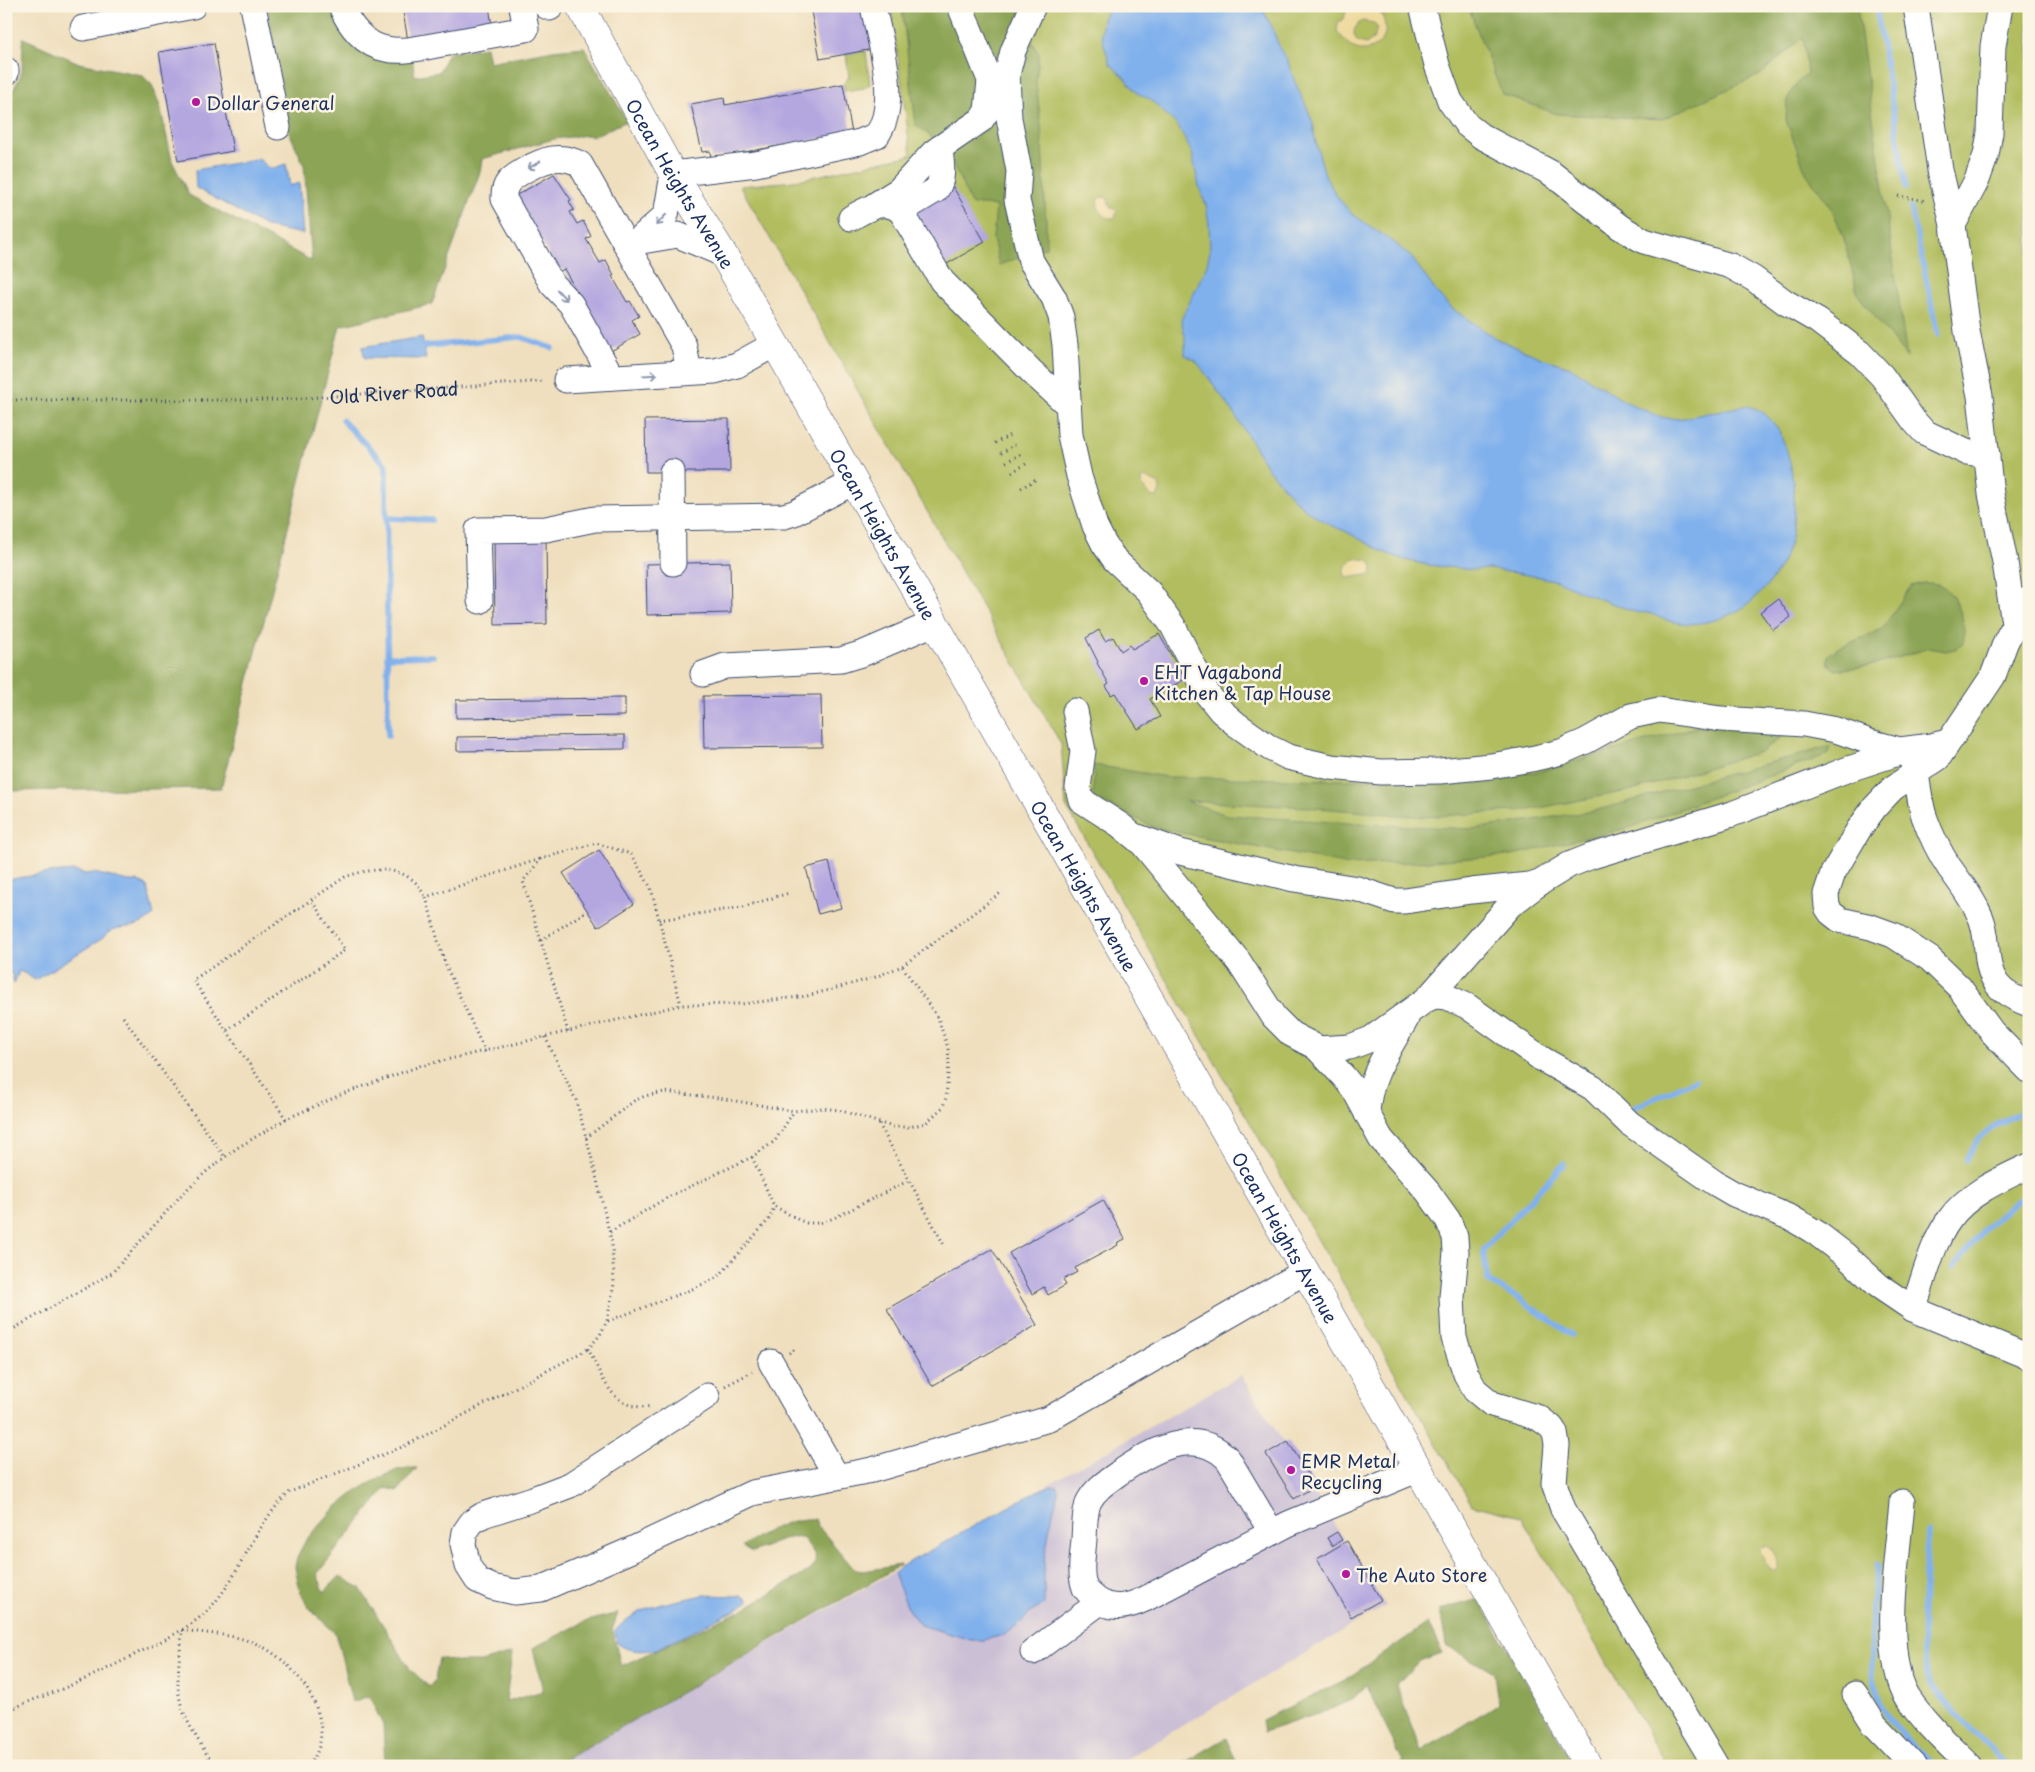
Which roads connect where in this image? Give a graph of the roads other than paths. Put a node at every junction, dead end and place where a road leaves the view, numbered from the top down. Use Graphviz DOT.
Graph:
graph roads {
  1 [pos="193,6"];
  2 [pos="253,6"];
  3 [pos="341,6"];
  4 [pos="546,6"];
  5 [pos="552,6"];
  6 [pos="580,6"];
  7 [pos="873,6"];
  8 [pos="960,6"];
  9 [pos="1032,6"];
  10 [pos="1422,6"];
  11 [pos="1916,6"];
  12 [pos="2000,6"];
  13 [pos="523,7"];
  14 [pos="82,28"];
  15 [pos="990,80"];
  16 [pos="278,127"];
  17 [pos="1012,135"];
  18 [pos="940,148"];
  19 [pos="673,174"];
  20 [pos="875,205"];
  21 [pos="901,211"];
  22 [pos="1950,215"];
  23 [pos="851,218"];
  24 [pos="631,245"];
  25 [pos="723,254"];
  26 [pos="775,344"];
  27 [pos="689,372"];
  28 [pos="612,377"];
  29 [pos="566,380"];
  30 [pos="1068,405"];
  31 [pos="1987,455"];
  32 [pos="672,472"];
  33 [pos="854,482"];
  34 [pos="672,518"];
  35 [pos="673,563"];
  36 [pos="2029,599"];
  37 [pos="480,601"];
  38 [pos="934,622"];
  39 [pos="2014,624"];
  40 [pos="703,674"];
  41 [pos="1076,711"];
  42 [pos="1948,742"];
  43 [pos="1906,750"];
  44 [pos="1916,773"];
  45 [pos="1133,835"];
  46 [pos="1538,884"];
  47 [pos="1419,1004"];
  48 [pos="2029,1004"];
  49 [pos="1318,1049"];
  50 [pos="2029,1070"];
  51 [pos="1367,1114"];
  52 [pos="2029,1166"];
  53 [pos="1306,1271"];
  54 [pos="1913,1309"];
  55 [pos="2029,1357"];
  56 [pos="771,1362"];
  57 [pos="707,1396"];
  58 [pos="1419,1469"];
  59 [pos="837,1477"];
  60 [pos="1902,1502"];
  61 [pos="1272,1533"];
  62 [pos="1100,1602"];
  63 [pos="1033,1652"];
  64 [pos="1855,1694"];
  65 [pos="1588,1766"];
  66 [pos="1716,1766"];
  67 [pos="1914,1766"];
  68 [pos="1970,1766"];
  1 -- 14 [label="street"];
  2 -- 16 [label="street"];
  3 -- 13 [label="street"];
  4 -- 5 [label="street"];
  6 -- 19 [label="main road, Ocean Heights Avenue"];
  7 -- 19 [label="street"];
  8 -- 15 [label="street"];
  9 -- 17 [label="street"];
  10 -- 31 [label="street"];
  11 -- 22 [label="street"];
  12 -- 22 [label="street"];
  15 -- 17 [label="street"];
  15 -- 18 [label="street"];
  17 -- 30 [label="street"];
  18 -- 20 [label="street"];
  18 -- 21 [label="street"];
  19 -- 24 [label="street, one-way"];
  19 -- 25 [label="main road, Ocean Heights Avenue"];
  20 -- 21 [label="street"];
  20 -- 23 [label="street"];
  21 -- 30 [label="street"];
  22 -- 31 [label="street"];
  24 -- 25 [label="street"];
  24 -- 27 [label="street"];
  24 -- 28 [label="street, one-way"];
  25 -- 26 [label="main road, Ocean Heights Avenue"];
  26 -- 27 [label="street"];
  26 -- 33 [label="main road, Ocean Heights Avenue"];
  28 -- 27 [label="street, one-way"];
  28 -- 29 [label="street"];
  30 -- 43 [label="street"];
  31 -- 39 [label="street"];
  32 -- 34 [label="street"];
  33 -- 34 [label="street"];
  33 -- 38 [label="main road, Ocean Heights Avenue"];
  34 -- 35 [label="street"];
  34 -- 37 [label="street"];
  36 -- 39 [label="street"];
  38 -- 40 [label="street"];
  38 -- 53 [label="main road, Ocean Heights Avenue"];
  39 -- 42 [label="street"];
  41 -- 45 [label="street"];
  42 -- 43 [label="street"];
  42 -- 44 [label="street"];
  43 -- 44 [label="street"];
  43 -- 46 [label="street"];
  44 -- 48 [label="street"];
  44 -- 50 [label="street"];
  45 -- 46 [label="street"];
  45 -- 49 [label="street"];
  46 -- 47 [label="street"];
  47 -- 49 [label="street"];
  47 -- 51 [label="street"];
  47 -- 54 [label="street"];
  49 -- 51 [label="street"];
  51 -- 66 [label="street"];
  52 -- 54 [label="street"];
  53 -- 58 [label="main road, Ocean Heights Avenue"];
  53 -- 59 [label="street"];
  54 -- 55 [label="street"];
  56 -- 59 [label="street"];
  57 -- 59 [label="street"];
  58 -- 61 [label="street"];
  58 -- 65 [label="main road, Ocean Heights Avenue"];
  60 -- 68 [label="street"];
  61 -- 62 [label="street"];
  61 -- 62 [label="street"];
  62 -- 63 [label="street"];
  64 -- 67 [label="street"];
}
